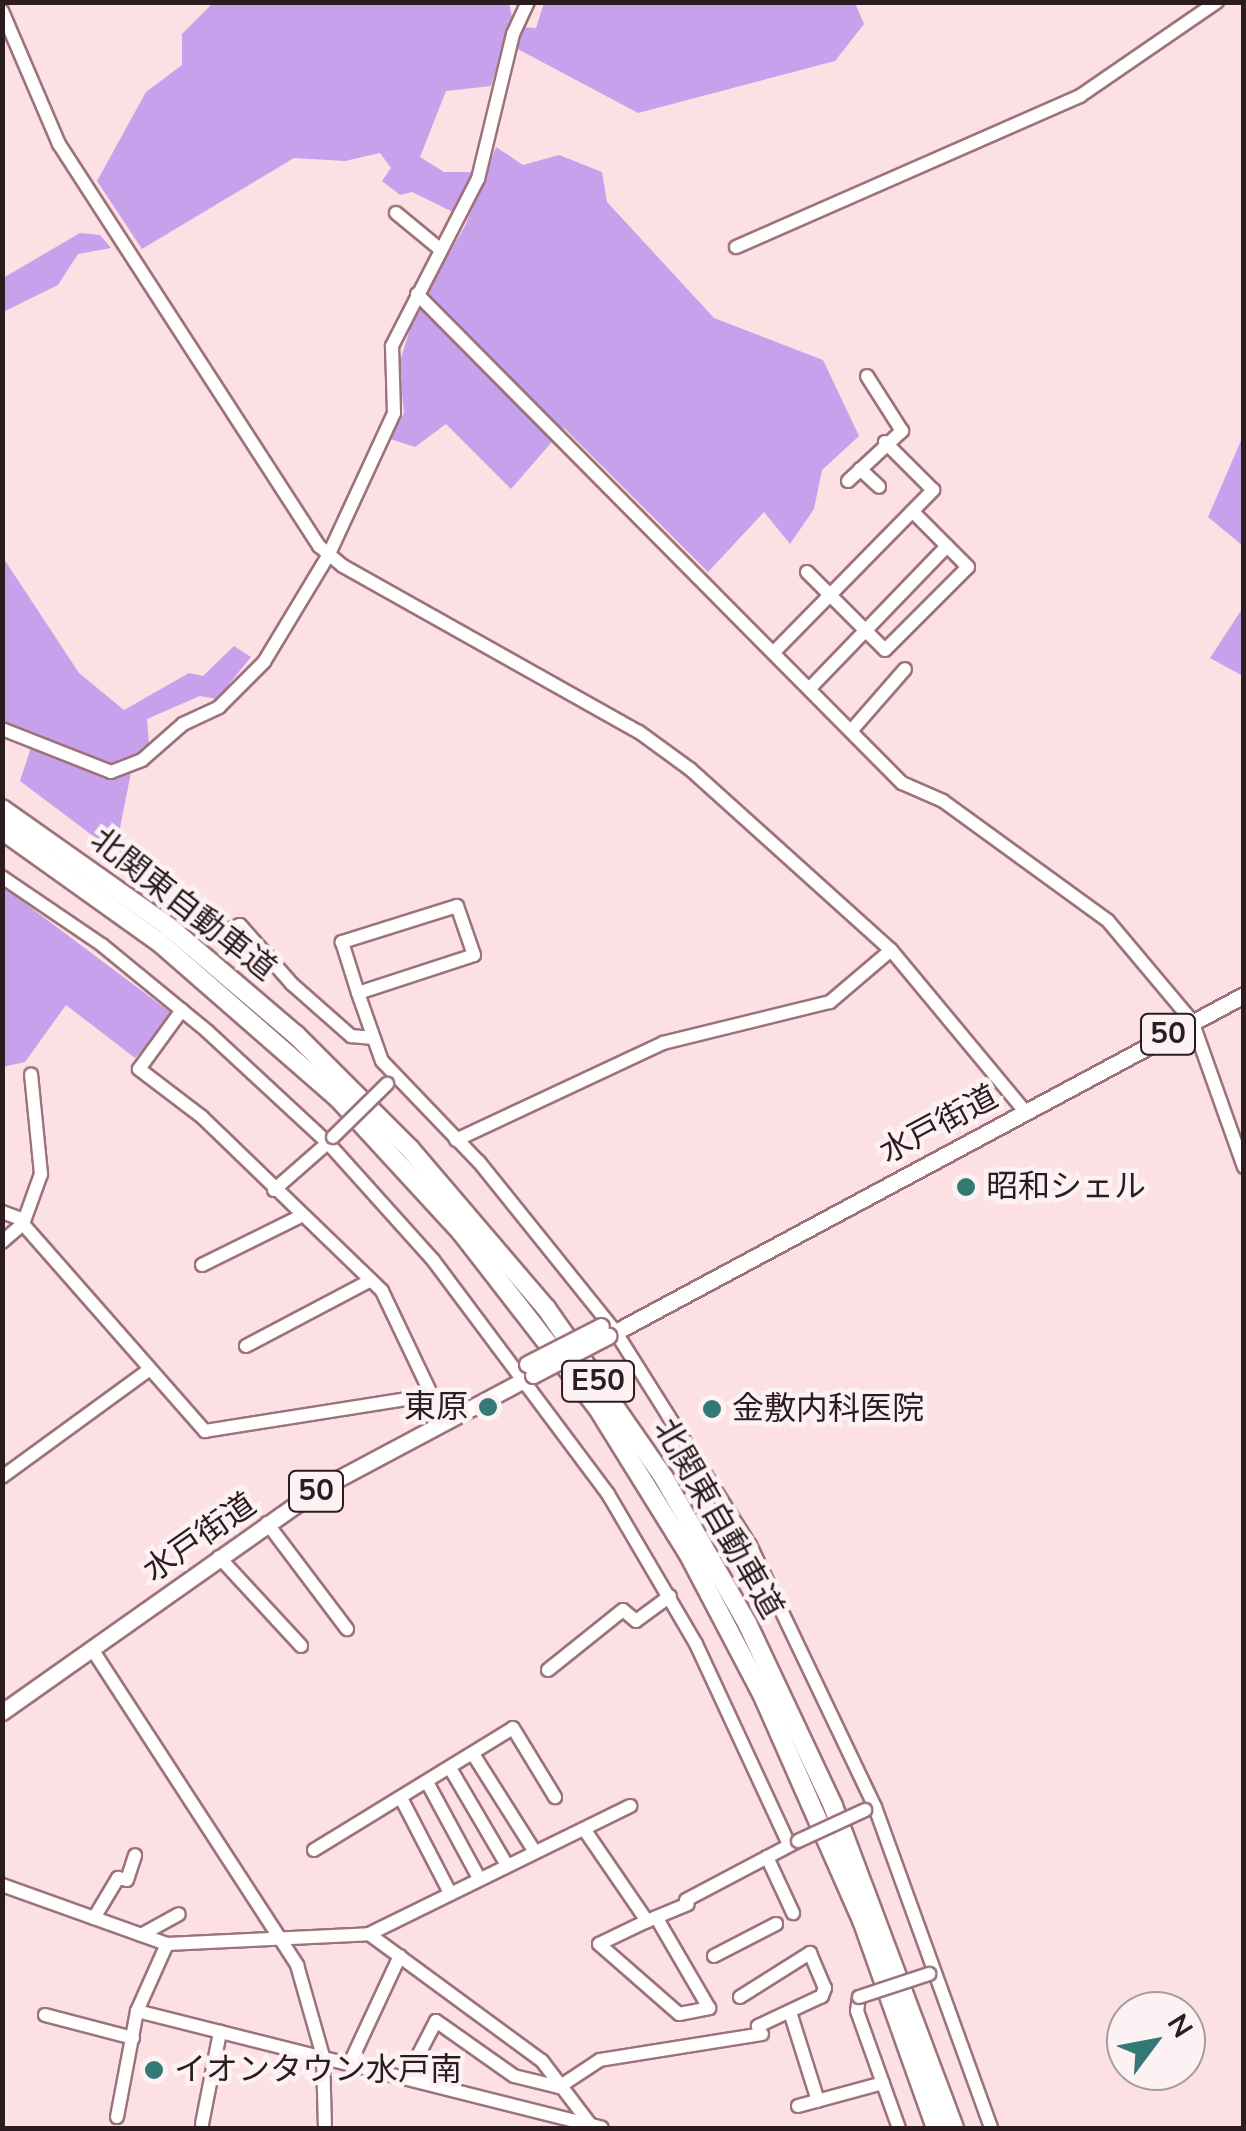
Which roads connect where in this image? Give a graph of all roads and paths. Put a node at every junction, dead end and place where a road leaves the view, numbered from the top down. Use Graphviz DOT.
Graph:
graph roads {
  1 [pos="528,2"];
  2 [pos="1217,2"];
  3 [pos="2,11"];
  4 [pos="396,212"];
  5 [pos="736,247"];
  6 [pos="441,250"];
  7 [pos="417,294"];
  8 [pos="867,376"];
  9 [pos="885,442"];
  10 [pos="860,469"];
  11 [pos="848,481"];
  12 [pos="880,487"];
  13 [pos="912,511"];
  14 [pos="947,546"];
  15 [pos="328,556"];
  16 [pos="807,572"];
  17 [pos="830,595"];
  18 [pos="866,631"];
  19 [pos="775,651"];
  20 [pos="905,669"];
  21 [pos="810,688"];
  22 [pos="2,730"];
  23 [pos="850,731"];
  24 [pos="2,809"];
  25 [pos="2,830"];
  26 [pos="2,877"];
  27 [pos="224,932"];
  28 [pos="890,950"];
  29 [pos="358,993"];
  30 [pos="1244,995"];
  31 [pos="182,1010"];
  32 [pos="1192,1021"];
  33 [pos="373,1038"];
  34 [pos="32,1074"];
  35 [pos="390,1081"];
  36 [pos="1024,1110"];
  37 [pos="331,1140"];
  38 [pos="456,1140"];
  39 [pos="1244,1167"];
  40 [pos="274,1190"];
  41 [pos="2,1212"];
  42 [pos="299,1217"];
  43 [pos="23,1222"];
  44 [pos="2,1242"];
  45 [pos="202,1264"];
  46 [pos="370,1280"];
  47 [pos="608,1329"];
  48 [pos="246,1346"];
  49 [pos="148,1370"];
  50 [pos="526,1371"];
  51 [pos="433,1394"];
  52 [pos="443,1419"];
  53 [pos="4,1473"];
  54 [pos="267,1524"];
  55 [pos="220,1557"];
  56 [pos="670,1596"];
  57 [pos="347,1629"];
  58 [pos="301,1646"];
  59 [pos="92,1649"];
  60 [pos="548,1670"];
  61 [pos="2,1712"];
  62 [pos="473,1754"];
  63 [pos="450,1768"];
  64 [pos="427,1782"];
  65 [pos="555,1797"];
  66 [pos="401,1798"];
  67 [pos="630,1806"];
  68 [pos="870,1808"];
  69 [pos="584,1828"];
  70 [pos="794,1842"];
  71 [pos="314,1850"];
  72 [pos="535,1852"];
  73 [pos="135,1854"];
  74 [pos="768,1857"];
  75 [pos="506,1865"];
  76 [pos="479,1878"];
  77 [pos="2,1885"];
  78 [pos="450,1893"];
  79 [pos="793,1913"];
  80 [pos="179,1914"];
  81 [pos="94,1918"];
  82 [pos="652,1919"];
  83 [pos="776,1924"];
  84 [pos="369,1934"];
  85 [pos="141,1935"];
  86 [pos="282,1935"];
  87 [pos="167,1944"];
  88 [pos="400,1956"];
  89 [pos="714,1956"];
  90 [pos="933,1973"];
  91 [pos="740,1997"];
  92 [pos="137,2011"];
  93 [pos="790,2012"];
  94 [pos="45,2015"];
  95 [pos="220,2032"];
  96 [pos="133,2038"];
  97 [pos="324,2056"];
  98 [pos="350,2063"];
  99 [pos="407,2077"];
  100 [pos="883,2082"];
  101 [pos="560,2088"];
  102 [pos="818,2101"];
  103 [pos="798,2106"];
  104 [pos="116,2117"];
  105 [pos="202,2124"];
  106 [pos="596,2126"];
  107 [pos="325,2128"];
  108 [pos="898,2128"];
  109 [pos="936,2128"];
  110 [pos="954,2128"];
  111 [pos="992,2128"];
  1 -- 6 [label="street"];
  2 -- 5 [label="street"];
  3 -- 15 [label="street"];
  4 -- 6 [label="street"];
  6 -- 7 [label="street"];
  7 -- 15 [label="street"];
  7 -- 19 [label="street"];
  8 -- 9 [label="street"];
  9 -- 10 [label="street"];
  9 -- 13 [label="street"];
  10 -- 11 [label="street"];
  10 -- 12 [label="street"];
  13 -- 14 [label="street"];
  13 -- 17 [label="street"];
  14 -- 18 [label="street"];
  14 -- 18 [label="street"];
  15 -- 22 [label="street"];
  15 -- 28 [label="street"];
  16 -- 17 [label="street"];
  17 -- 18 [label="street"];
  17 -- 19 [label="street"];
  18 -- 21 [label="street"];
  19 -- 21 [label="street"];
  20 -- 23 [label="street"];
  21 -- 23 [label="street"];
  23 -- 32 [label="street"];
  24 -- 110 [label="highway, 北関東自動車道 / E50"];
  25 -- 109 [label="highway, 北関東自動車道 / E50"];
  26 -- 31 [label="street"];
  27 -- 33 [label="street"];
  28 -- 36 [label="street"];
  28 -- 38 [label="street"];
  29 -- 29 [label="street"];
  29 -- 33 [label="street"];
  30 -- 32 [label="main road, 水戸街道 / 50"];
  31 -- 37 [label="street"];
  31 -- 40 [label="street"];
  32 -- 36 [label="main road, 水戸街道 / 50"];
  32 -- 39 [label="street"];
  33 -- 35 [label="street"];
  34 -- 43 [label="street"];
  35 -- 37 [label="street, bridge"];
  35 -- 38 [label="street"];
  36 -- 47 [label="main road, 水戸街道 / 50"];
  37 -- 40 [label="street"];
  37 -- 50 [label="street"];
  38 -- 47 [label="street"];
  40 -- 42 [label="street"];
  41 -- 43 [label="street"];
  42 -- 45 [label="street"];
  42 -- 46 [label="street"];
  43 -- 44 [label="street"];
  43 -- 49 [label="street"];
  46 -- 48 [label="street"];
  46 -- 51 [label="street"];
  47 -- 50 [label="main road, 水戸街道 / 50, bridge"];
  47 -- 68 [label="street"];
  49 -- 51 [label="street"];
  49 -- 53 [label="street"];
  50 -- 52 [label="main road, 水戸街道 / 50"];
  50 -- 56 [label="street"];
  51 -- 52 [label="street"];
  52 -- 54 [label="main road, 水戸街道 / 50"];
  54 -- 55 [label="main road, 水戸街道 / 50"];
  54 -- 57 [label="street"];
  55 -- 58 [label="street"];
  55 -- 59 [label="main road, 水戸街道 / 50"];
  56 -- 60 [label="street"];
  56 -- 70 [label="street"];
  59 -- 61 [label="main road, 水戸街道 / 50"];
  59 -- 86 [label="street"];
  62 -- 63 [label="street"];
  62 -- 65 [label="street"];
  62 -- 72 [label="street"];
  63 -- 64 [label="street"];
  63 -- 75 [label="street"];
  64 -- 66 [label="street"];
  64 -- 76 [label="street"];
  66 -- 71 [label="street"];
  66 -- 78 [label="street"];
  67 -- 69 [label="street"];
  68 -- 70 [label="street, bridge"];
  68 -- 90 [label="street"];
  69 -- 72 [label="street"];
  69 -- 82 [label="street"];
  70 -- 74 [label="street"];
  72 -- 75 [label="street"];
  73 -- 81 [label="street"];
  74 -- 79 [label="street"];
  74 -- 82 [label="street"];
  75 -- 76 [label="street"];
  76 -- 78 [label="street"];
  77 -- 81 [label="street"];
  78 -- 84 [label="street"];
  80 -- 85 [label="street"];
  81 -- 85 [label="street"];
  82 -- 82 [label="street"];
  83 -- 89 [label="street"];
  84 -- 86 [label="street"];
  84 -- 88 [label="street"];
  85 -- 87 [label="street"];
  86 -- 87 [label="street"];
  86 -- 97 [label="street"];
  87 -- 92 [label="street"];
  88 -- 98 [label="street"];
  88 -- 101 [label="street"];
  90 -- 100 [label="street, bridge"];
  90 -- 111 [label="street"];
  91 -- 93 [label="street"];
  92 -- 95 [label="street"];
  92 -- 96 [label="street"];
  93 -- 101 [label="street"];
  93 -- 102 [label="street"];
  94 -- 96 [label="street"];
  95 -- 97 [label="street"];
  95 -- 105 [label="street"];
  96 -- 104 [label="street"];
  97 -- 98 [label="street"];
  97 -- 107 [label="street"];
  98 -- 99 [label="street"];
  99 -- 101 [label="street"];
  99 -- 106 [label="street"];
  100 -- 102 [label="street"];
  100 -- 108 [label="street"];
  101 -- 106 [label="street"];
  102 -- 103 [label="street"];
}
